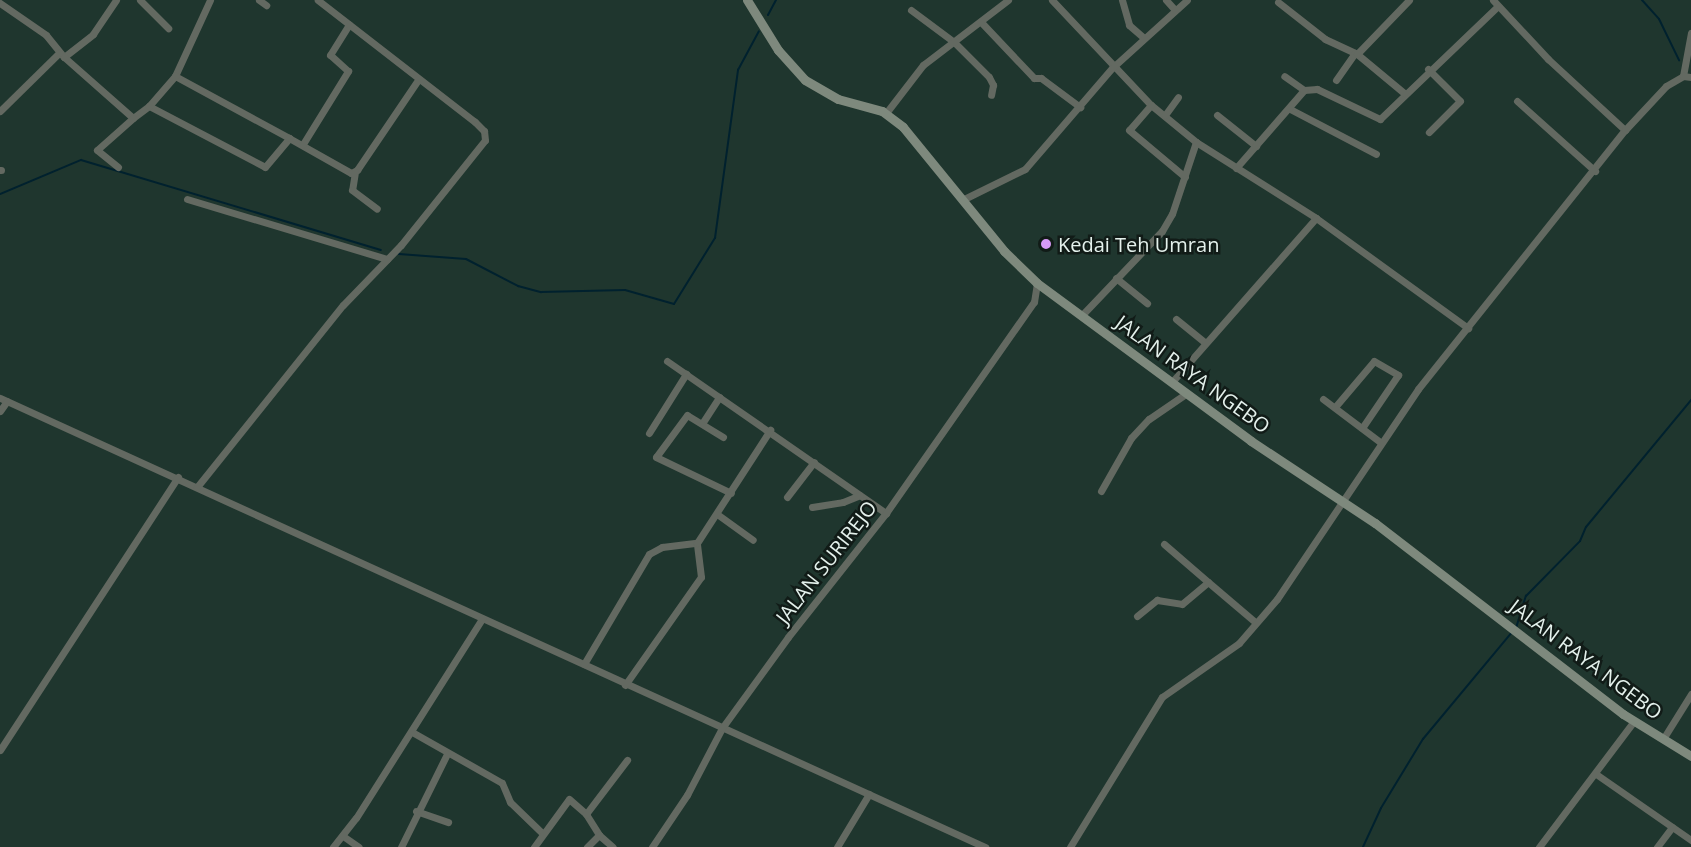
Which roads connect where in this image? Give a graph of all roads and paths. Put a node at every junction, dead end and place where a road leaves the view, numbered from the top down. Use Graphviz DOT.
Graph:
graph roads {
  1 [pos="116,0"];
  2 [pos="140,0"];
  3 [pos="210,0"];
  4 [pos="318,0"];
  5 [pos="747,0"];
  6 [pos="1008,0"];
  7 [pos="1052,0"];
  8 [pos="1122,0"];
  9 [pos="1166,0"];
  10 [pos="1187,0"];
  11 [pos="1409,0"];
  12 [pos="1278,2"];
  13 [pos="0,3"];
  14 [pos="1496,3"];
  15 [pos="911,10"];
  16 [pos="1175,10"];
  17 [pos="981,22"];
  18 [pos="349,24"];
  19 [pos="168,28"];
  20 [pos="1691,33"];
  21 [pos="1143,38"];
  22 [pos="954,42"];
  23 [pos="1356,53"];
  24 [pos="61,55"];
  25 [pos="1112,68"];
  26 [pos="1428,69"];
  27 [pos="176,76"];
  28 [pos="1284,76"];
  29 [pos="1687,76"];
  30 [pos="418,80"];
  31 [pos="1336,80"];
  32 [pos="1304,90"];
  33 [pos="1404,93"];
  34 [pos="991,95"];
  35 [pos="1178,97"];
  36 [pos="1517,101"];
  37 [pos="1151,105"];
  38 [pos="149,106"];
  39 [pos="1080,107"];
  40 [pos="1290,109"];
  41 [pos="0,111"];
  42 [pos="886,113"];
  43 [pos="1165,115"];
  44 [pos="1217,115"];
  45 [pos="133,118"];
  46 [pos="1625,130"];
  47 [pos="1429,132"];
  48 [pos="288,138"];
  49 [pos="1196,142"];
  50 [pos="303,144"];
  51 [pos="1256,146"];
  52 [pos="1376,154"];
  53 [pos="118,167"];
  54 [pos="1236,168"];
  55 [pos="1594,171"];
  56 [pos="355,172"];
  57 [pos="1185,177"];
  58 [pos="187,199"];
  59 [pos="962,200"];
  60 [pos="377,209"];
  61 [pos="1316,218"];
  62 [pos="387,259"];
  63 [pos="1116,278"];
  64 [pos="1037,283"];
  65 [pos="1054,295"];
  66 [pos="1034,302"];
  67 [pos="1147,303"];
  68 [pos="1082,315"];
  69 [pos="1176,319"];
  70 [pos="1468,328"];
  71 [pos="1206,343"];
  72 [pos="667,361"];
  73 [pos="686,374"];
  74 [pos="1172,382"];
  75 [pos="1187,393"];
  76 [pos="719,397"];
  77 [pos="4,399"];
  78 [pos="1323,399"];
  79 [pos="1335,407"];
  80 [pos="0,411"];
  81 [pos="703,422"];
  82 [pos="1362,428"];
  83 [pos="770,430"];
  84 [pos="649,433"];
  85 [pos="723,437"];
  86 [pos="1380,442"];
  87 [pos="814,462"];
  88 [pos="178,477"];
  89 [pos="197,487"];
  90 [pos="1101,491"];
  91 [pos="730,493"];
  92 [pos="860,495"];
  93 [pos="787,497"];
  94 [pos="1344,502"];
  95 [pos="812,507"];
  96 [pos="886,513"];
  97 [pos="717,514"];
  98 [pos="753,540"];
  99 [pos="697,543"];
  100 [pos="1164,544"];
  101 [pos="1208,582"];
  102 [pos="1137,616"];
  103 [pos="482,619"];
  104 [pos="1255,622"];
  105 [pos="584,664"];
  106 [pos="625,685"];
  107 [pos="1691,694"];
  108 [pos="1634,721"];
  109 [pos="722,728"];
  110 [pos="411,732"];
  111 [pos="1663,739"];
  112 [pos="0,750"];
  113 [pos="447,754"];
  114 [pos="1691,756"];
  115 [pos="627,760"];
  116 [pos="1596,774"];
  117 [pos="868,794"];
  118 [pos="416,811"];
  119 [pos="586,814"];
  120 [pos="448,822"];
  121 [pos="1672,827"];
  122 [pos="542,833"];
  123 [pos="599,835"];
  124 [pos="344,836"];
  125 [pos="1691,840"];
  126 [pos="333,847"];
  127 [pos="359,847"];
  128 [pos="401,847"];
  129 [pos="534,847"];
  130 [pos="587,847"];
  131 [pos="613,847"];
  132 [pos="652,847"];
  133 [pos="837,847"];
  134 [pos="985,847"];
  135 [pos="1070,847"];
  136 [pos="1539,847"];
  137 [pos="1657,847"];
  1 -- 24 [label="street"];
  2 -- 19 [label="street"];
  3 -- 27 [label="street"];
  4 -- 18 [label="street"];
  5 -- 42 [label="street, JALAN RAYA NGEBO"];
  6 -- 17 [label="street"];
  7 -- 25 [label="street"];
  8 -- 21 [label="street"];
  9 -- 16 [label="street"];
  10 -- 16 [label="street"];
  11 -- 23 [label="street"];
  12 -- 23 [label="street"];
  13 -- 24 [label="street"];
  14 -- 26 [label="street"];
  14 -- 46 [label="street"];
  15 -- 22 [label="street"];
  16 -- 21 [label="street"];
  17 -- 22 [label="street"];
  17 -- 39 [label="street"];
  18 -- 30 [label="street"];
  18 -- 50 [label="street"];
  20 -- 29 [label="street"];
  21 -- 25 [label="street"];
  22 -- 34 [label="street"];
  22 -- 42 [label="street"];
  23 -- 31 [label="street"];
  23 -- 33 [label="street"];
  24 -- 41 [label="street"];
  24 -- 45 [label="street"];
  25 -- 37 [label="street"];
  25 -- 39 [label="street"];
  26 -- 33 [label="street"];
  26 -- 47 [label="street"];
  27 -- 38 [label="street"];
  27 -- 48 [label="street"];
  28 -- 32 [label="street"];
  29 -- 46 [label="street"];
  30 -- 56 [label="street"];
  30 -- 62 [label="street"];
  32 -- 33 [label="street"];
  32 -- 40 [label="street"];
  35 -- 43 [label="street"];
  36 -- 55 [label="street"];
  37 -- 43 [label="street"];
  37 -- 57 [label="street"];
  38 -- 45 [label="street"];
  38 -- 48 [label="street"];
  39 -- 59 [label="street"];
  40 -- 51 [label="street"];
  40 -- 52 [label="street"];
  42 -- 59 [label="street, JALAN RAYA NGEBO"];
  43 -- 49 [label="street"];
  44 -- 51 [label="street"];
  45 -- 53 [label="street"];
  46 -- 55 [label="street"];
  48 -- 50 [label="street"];
  49 -- 54 [label="street"];
  49 -- 57 [label="street"];
  50 -- 56 [label="street"];
  51 -- 54 [label="street"];
  54 -- 61 [label="street"];
  55 -- 70 [label="street"];
  56 -- 60 [label="street"];
  57 -- 63 [label="street"];
  58 -- 62 [label="street"];
  59 -- 64 [label="street, JALAN RAYA NGEBO"];
  61 -- 70 [label="street"];
  61 -- 71 [label="street"];
  62 -- 89 [label="street"];
  63 -- 67 [label="street"];
  63 -- 68 [label="street"];
  64 -- 65 [label="street, JALAN RAYA NGEBO"];
  64 -- 66 [label="street, JALAN SURIREJO"];
  65 -- 66 [label="street"];
  65 -- 68 [label="street, JALAN RAYA NGEBO"];
  66 -- 96 [label="street, JALAN SURIREJO"];
  68 -- 74 [label="street, JALAN RAYA NGEBO"];
  69 -- 71 [label="street"];
  70 -- 86 [label="street"];
  71 -- 74 [label="street"];
  72 -- 73 [label="street"];
  73 -- 76 [label="street"];
  73 -- 84 [label="street"];
  74 -- 75 [label="street, JALAN RAYA NGEBO"];
  75 -- 90 [label="street"];
  75 -- 94 [label="street, JALAN RAYA NGEBO"];
  76 -- 81 [label="street"];
  76 -- 83 [label="street"];
  77 -- 80 [label="street"];
  77 -- 88 [label="street"];
  78 -- 79 [label="street"];
  79 -- 82 [label="street"];
  79 -- 82 [label="street"];
  81 -- 85 [label="street"];
  81 -- 91 [label="street"];
  82 -- 86 [label="street"];
  83 -- 87 [label="street"];
  83 -- 91 [label="street"];
  86 -- 94 [label="street"];
  87 -- 92 [label="street"];
  87 -- 93 [label="street"];
  88 -- 89 [label="street"];
  88 -- 112 [label="street"];
  89 -- 103 [label="street"];
  91 -- 97 [label="street"];
  92 -- 95 [label="street"];
  92 -- 96 [label="street"];
  94 -- 104 [label="street"];
  94 -- 108 [label="street, JALAN RAYA NGEBO"];
  96 -- 109 [label="street, JALAN SURIREJO"];
  97 -- 98 [label="street"];
  97 -- 99 [label="street"];
  99 -- 105 [label="street"];
  99 -- 106 [label="street"];
  100 -- 101 [label="street"];
  101 -- 102 [label="street"];
  101 -- 104 [label="street"];
  103 -- 105 [label="street"];
  103 -- 110 [label="street"];
  104 -- 135 [label="street"];
  105 -- 106 [label="street"];
  106 -- 109 [label="street"];
  107 -- 111 [label="street"];
  108 -- 111 [label="street, JALAN RAYA NGEBO"];
  108 -- 116 [label="street"];
  109 -- 117 [label="street"];
  109 -- 132 [label="street, JALAN SURIREJO"];
  110 -- 113 [label="street"];
  110 -- 124 [label="street"];
  111 -- 114 [label="street, JALAN RAYA NGEBO"];
  113 -- 118 [label="street"];
  113 -- 122 [label="street"];
  115 -- 119 [label="street"];
  116 -- 121 [label="street"];
  116 -- 136 [label="street"];
  117 -- 133 [label="street"];
  117 -- 134 [label="street"];
  118 -- 120 [label="street"];
  118 -- 128 [label="street"];
  119 -- 122 [label="street"];
  119 -- 123 [label="street"];
  121 -- 125 [label="street"];
  121 -- 137 [label="street"];
  122 -- 129 [label="street"];
  123 -- 130 [label="street"];
  123 -- 131 [label="street"];
  124 -- 126 [label="street"];
  124 -- 127 [label="street"];
}
